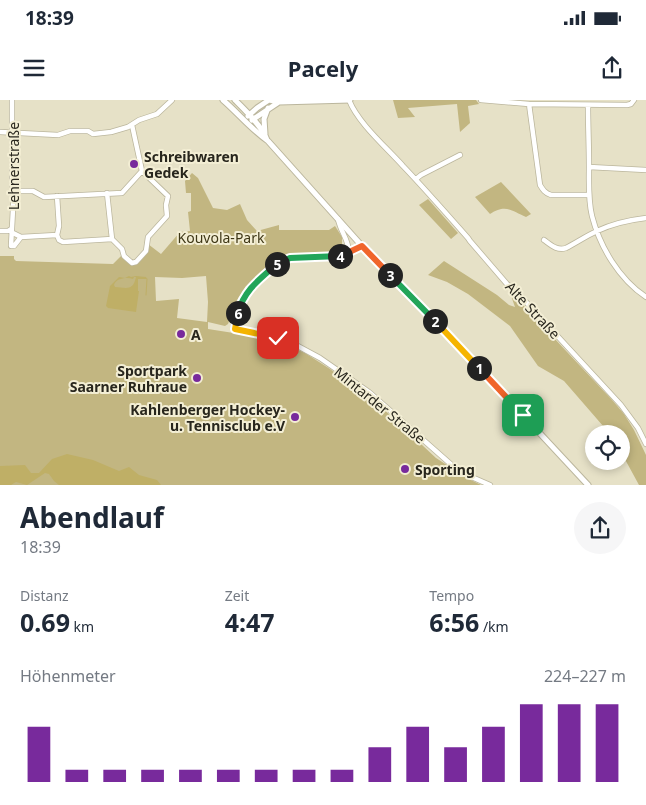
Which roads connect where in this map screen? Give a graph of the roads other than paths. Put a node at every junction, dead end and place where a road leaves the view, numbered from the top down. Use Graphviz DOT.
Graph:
graph roads {
  1 [pos="12,100"];
  2 [pos="223,100"];
  3 [pos="235,100"];
  4 [pos="269,100"];
  5 [pos="316,100"];
  6 [pos="326,100"];
  7 [pos="350,100"];
  8 [pos="481,100"];
  9 [pos="634,100"];
  10 [pos="169,101"];
  11 [pos="279,102"];
  12 [pos="529,104"];
  13 [pos="588,105"];
  14 [pos="268,108"];
  15 [pos="251,117"];
  16 [pos="246,122"];
  17 [pos="132,124"];
  18 [pos="0,132"];
  19 [pos="12,133"];
  20 [pos="265,134"];
  21 [pos="268,141"];
  22 [pos="460,155"];
  23 [pos="589,167"];
  24 [pos="646,170"];
  25 [pos="142,171"];
  26 [pos="416,179"];
  27 [pos="14,191"];
  28 [pos="107,194"];
  29 [pos="589,195"];
  30 [pos="57,196"];
  31 [pos="646,218"];
  32 [pos="338,219"];
  33 [pos="11,230"];
  34 [pos="0,231"];
  35 [pos="597,231"];
  36 [pos="57,235"];
  37 [pos="21,237"];
  38 [pos="112,239"];
  39 [pos="544,240"];
  40 [pos="362,246"];
  41 [pos="349,252"];
  42 [pos="646,297"];
  43 [pos="646,444"];
  44 [pos="490,485"];
  45 [pos="588,485"];
  1 -- 19 [label="street, Lehnerstraße"];
  2 -- 16 [label="main road"];
  3 -- 15 [label="main road"];
  4 -- 11 [label="main road, Alte Straße"];
  4 -- 15 [label="main road, Alte Straße"];
  5 -- 6 [label="main road, Alte Straße"];
  5 -- 11 [label="main road, Alte Straße"];
  6 -- 7 [label="main road, Alte Straße"];
  7 -- 26 [label="street, Alte Straße"];
  8 -- 12 [label="street"];
  9 -- 13 [label="street"];
  10 -- 17 [label="street"];
  11 -- 14 [label="main road, Alte Straße"];
  12 -- 13 [label="street"];
  12 -- 29 [label="street"];
  13 -- 23 [label="street"];
  14 -- 15 [label="main road, Alte Straße"];
  14 -- 20 [label="main road"];
  15 -- 16 [label="main road, Alte Straße"];
  15 -- 20 [label="main road"];
  16 -- 21 [label="main road"];
  17 -- 19 [label="street"];
  17 -- 25 [label="street"];
  18 -- 19 [label="street"];
  19 -- 27 [label="street, Lehnerstraße"];
  20 -- 21 [label="main road"];
  21 -- 32 [label="main road"];
  22 -- 26 [label="street"];
  23 -- 24 [label="street"];
  23 -- 29 [label="street"];
  25 -- 28 [label="street"];
  25 -- 38 [label="street"];
  26 -- 43 [label="street, Alte Straße"];
  27 -- 30 [label="street"];
  27 -- 33 [label="street, Lehnerstraße"];
  28 -- 30 [label="street"];
  28 -- 38 [label="street"];
  29 -- 35 [label="street"];
  30 -- 36 [label="street"];
  31 -- 35 [label="street"];
  32 -- 40 [label="main road"];
  32 -- 41 [label="street"];
  33 -- 34 [label="street"];
  33 -- 37 [label="street"];
  33 -- 37 [label="street"];
  35 -- 39 [label="street"];
  35 -- 42 [label="street"];
  36 -- 37 [label="street"];
  36 -- 38 [label="street"];
  40 -- 41 [label="street"];
  40 -- 45 [label="main road"];
  41 -- 44 [label="street, Mintarder Straße"];
}
